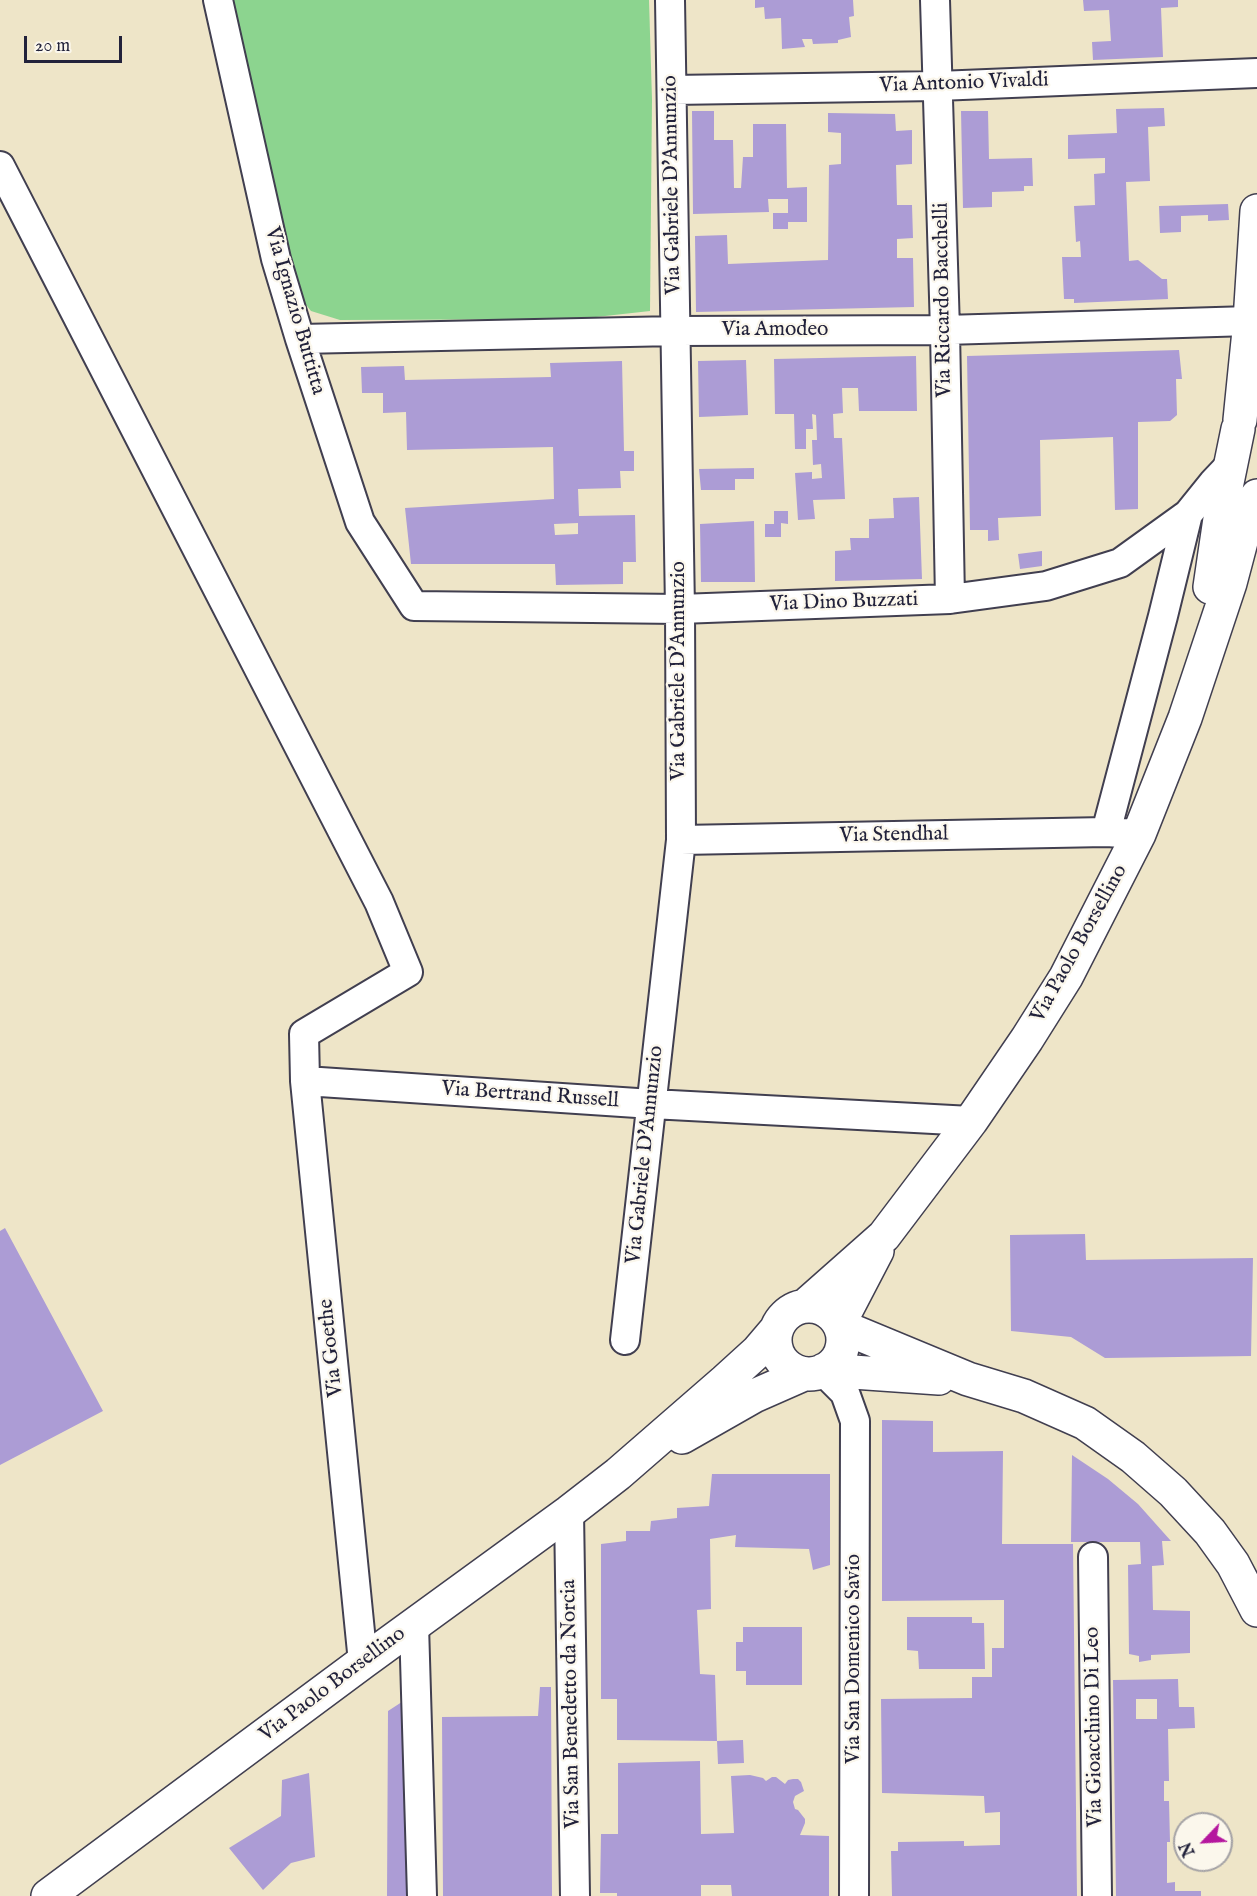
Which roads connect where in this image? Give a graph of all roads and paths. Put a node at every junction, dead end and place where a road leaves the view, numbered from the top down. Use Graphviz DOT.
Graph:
graph roads {
  1 [pos="218,0"];
  2 [pos="670,0"];
  3 [pos="935,0"];
  4 [pos="1257,73"];
  5 [pos="938,86"];
  6 [pos="672,90"];
  7 [pos="0,166"];
  8 [pos="1257,211"];
  9 [pos="1250,321"];
  10 [pos="945,330"];
  11 [pos="676,331"];
  12 [pos="300,339"];
  13 [pos="1245,418"];
  14 [pos="1244,462"];
  15 [pos="1257,496"];
  16 [pos="1188,514"];
  17 [pos="950,599"];
  18 [pos="414,606"];
  19 [pos="680,609"];
  20 [pos="1205,655"];
  21 [pos="1106,832"];
  22 [pos="1139,834"];
  23 [pos="681,840"];
  24 [pos="305,1081"];
  25 [pos="652,1104"];
  26 [pos="971,1121"];
  27 [pos="884,1236"];
  28 [pos="806,1305"];
  29 [pos="839,1325"];
  30 [pos="775,1331"];
  31 [pos="625,1340"];
  32 [pos="817,1372"];
  33 [pos="877,1374"];
  34 [pos="968,1379"];
  35 [pos="855,1421"];
  36 [pos="618,1474"];
  37 [pos="569,1512"];
  38 [pos="1093,1557"];
  39 [pos="1257,1610"];
  40 [pos="414,1624"];
  41 [pos="363,1662"];
  42 [pos="48,1896"];
  43 [pos="422,1896"];
  44 [pos="575,1896"];
  45 [pos="854,1896"];
  46 [pos="1097,1896"];
  1 -- 12 [label="street, Via Ignazio Buttitta"];
  2 -- 6 [label="street, Via Gabriele D'Annunzio"];
  3 -- 5 [label="street, Via Riccardo Bacchelli"];
  4 -- 5 [label="street, Via Antonio Vivaldi"];
  5 -- 6 [label="street, Via Antonio Vivaldi"];
  5 -- 10 [label="street, Via Riccardo Bacchelli"];
  6 -- 11 [label="street, Via Gabriele D'Annunzio"];
  7 -- 24 [label="street, Via Goethe"];
  8 -- 9 [label="main road"];
  9 -- 10 [label="street, Via Amodeo"];
  9 -- 13 [label="main road"];
  10 -- 11 [label="street, Via Amodeo"];
  10 -- 17 [label="street, Via Riccardo Bacchelli"];
  11 -- 12 [label="street, Via Amodeo"];
  11 -- 19 [label="street, Via Gabriele D'Annunzio"];
  12 -- 18 [label="street, Via Ignazio Buttitta"];
  13 -- 14 [label="main road"];
  14 -- 16 [label="street, Via Dino Buzzati"];
  14 -- 20 [label="main road"];
  15 -- 20 [label="main road"];
  16 -- 17 [label="street, Via Dino Buzzati"];
  16 -- 21 [label="street"];
  17 -- 19 [label="street, Via Dino Buzzati"];
  18 -- 19 [label="street, Via Dino Buzzati"];
  19 -- 23 [label="street, Via Gabriele D'Annunzio"];
  20 -- 22 [label="main road, Via Paolo Borsellino"];
  21 -- 22 [label="street, Via Stendhal"];
  21 -- 23 [label="street, Via Stendhal"];
  22 -- 26 [label="main road, Via Paolo Borsellino"];
  23 -- 25 [label="street, Via Gabriele D'Annunzio"];
  24 -- 25 [label="street, Via Bertrand Russell"];
  24 -- 41 [label="street, Via Goethe"];
  25 -- 26 [label="street, Via Bertrand Russell"];
  25 -- 31 [label="street, Via Gabriele D'Annunzio"];
  26 -- 27 [label="main road, Via Paolo Borsellino"];
  27 -- 28 [label="main road, Via Paolo Borsellino"];
  27 -- 29 [label="main road, Via Paolo Borsellino"];
  28 -- 29 [label="main road"];
  28 -- 30 [label="main road"];
  29 -- 32 [label="main road"];
  29 -- 34 [label="main road"];
  30 -- 32 [label="main road"];
  30 -- 36 [label="main road, Via Paolo Borsellino"];
  32 -- 33 [label="main road"];
  32 -- 35 [label="street, Via San Domenico Savio"];
  32 -- 36 [label="main road, Via Paolo Borsellino"];
  33 -- 34 [label="main road"];
  33 -- 35 [label="street, Via San Domenico Savio"];
  34 -- 39 [label="main road"];
  35 -- 45 [label="street, Via San Domenico Savio"];
  36 -- 37 [label="main road, Via Paolo Borsellino"];
  37 -- 40 [label="main road, Via Paolo Borsellino"];
  37 -- 44 [label="street, Via San Benedetto da Norcia"];
  38 -- 46 [label="street, Via Gioacchino Di Leo"];
  40 -- 41 [label="main road, Via Paolo Borsellino"];
  40 -- 43 [label="street"];
  41 -- 42 [label="main road, Via Paolo Borsellino"];
}
